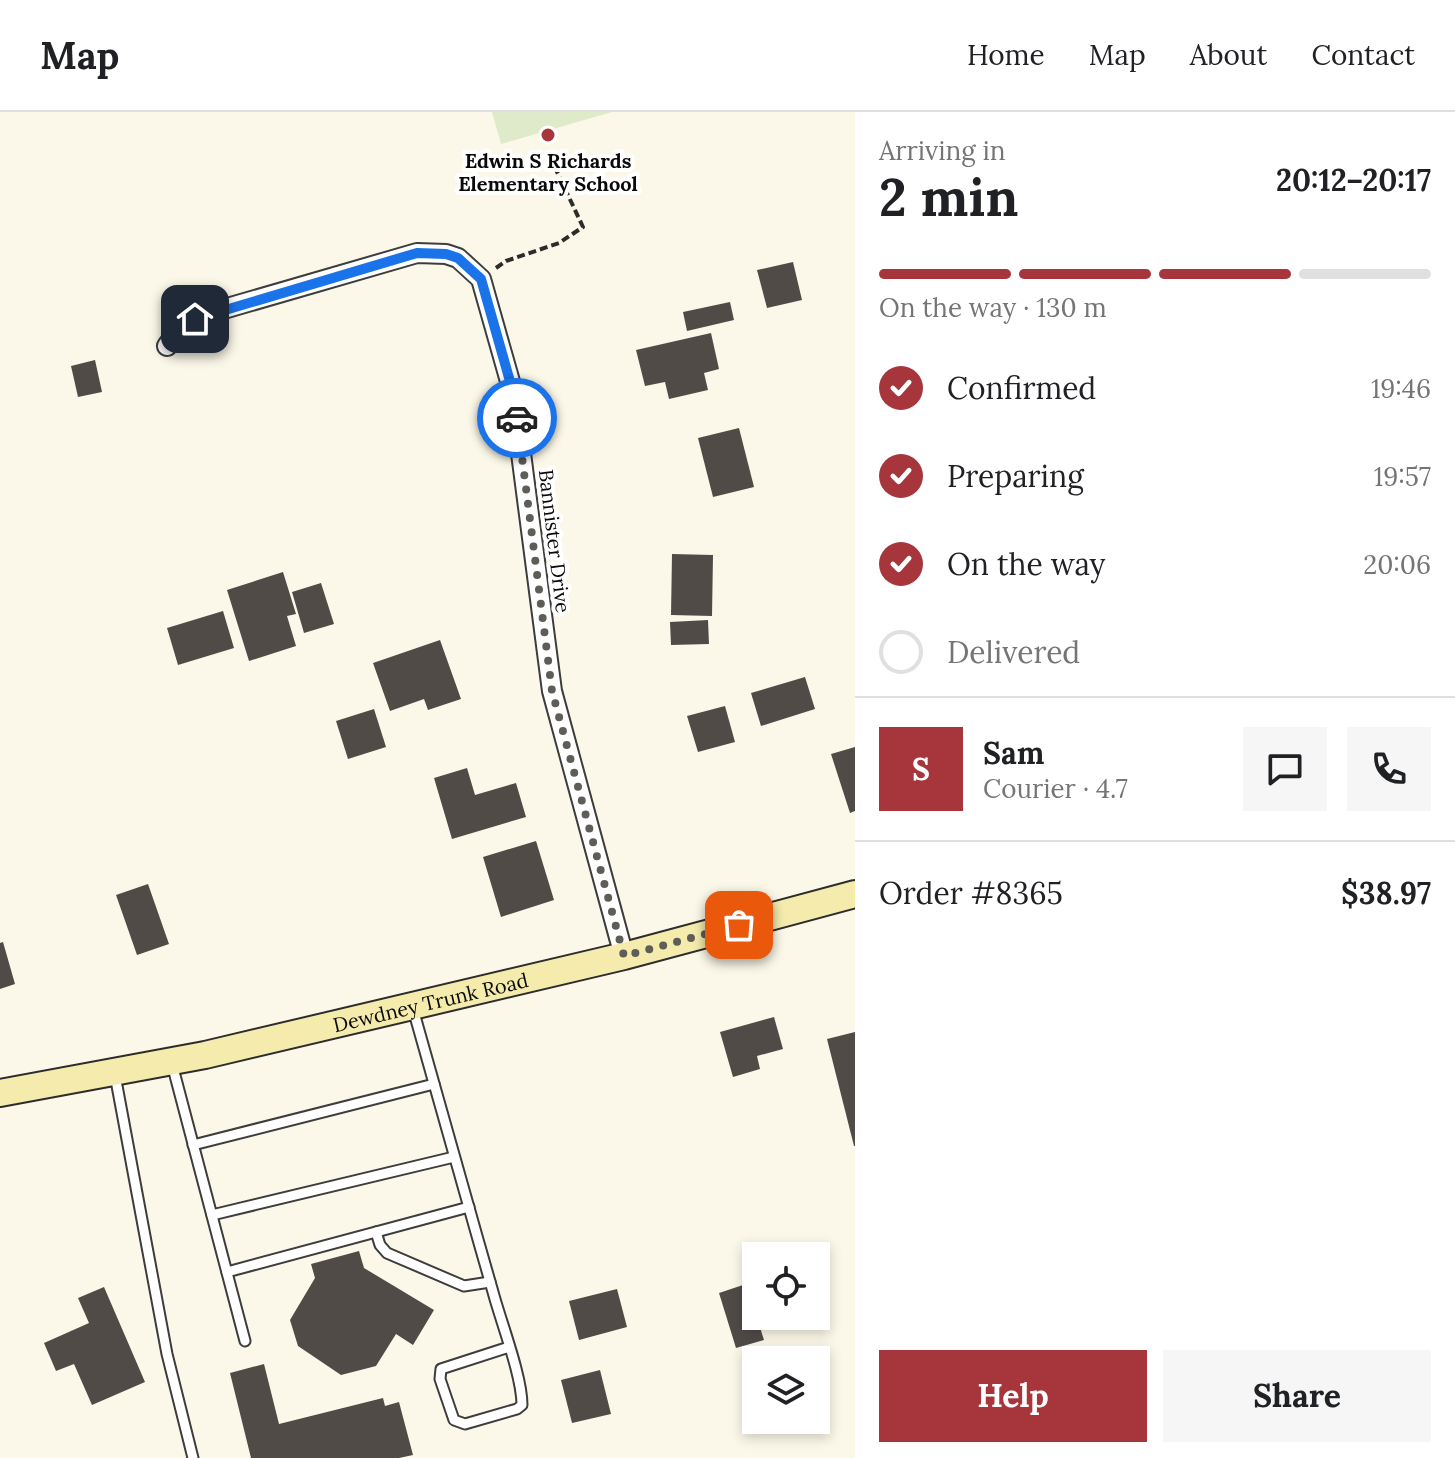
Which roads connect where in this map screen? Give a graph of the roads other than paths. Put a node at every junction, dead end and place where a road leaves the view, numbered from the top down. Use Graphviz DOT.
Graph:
graph roads {
  1 [pos="167,346"];
  2 [pos="855,894"];
  3 [pos="624,956"];
  4 [pos="412,1006"];
  5 [pos="171,1061"];
  6 [pos="115,1072"];
  7 [pos="434,1084"];
  8 [pos="0,1093"];
  9 [pos="193,1145"];
  10 [pos="454,1157"];
  11 [pos="469,1207"];
  12 [pos="212,1215"];
  13 [pos="376,1232"];
  14 [pos="227,1272"];
  15 [pos="490,1282"];
  16 [pos="245,1341"];
  17 [pos="509,1347"];
  18 [pos="193,1458"];
  1 -- 3 [label="street, Bannister Drive"];
  2 -- 3 [label="main road, Dewdney Trunk Road"];
  3 -- 4 [label="main road, Dewdney Trunk Road"];
  4 -- 5 [label="main road, Dewdney Trunk Road"];
  4 -- 7 [label="lane"];
  5 -- 6 [label="main road, Dewdney Trunk Road"];
  5 -- 9 [label="lane"];
  6 -- 8 [label="main road, Dewdney Trunk Road"];
  6 -- 18 [label="lane"];
  7 -- 9 [label="lane"];
  7 -- 10 [label="lane"];
  9 -- 12 [label="lane"];
  10 -- 11 [label="lane"];
  10 -- 12 [label="lane"];
  11 -- 13 [label="lane"];
  11 -- 15 [label="lane"];
  12 -- 14 [label="lane"];
  13 -- 14 [label="lane"];
  13 -- 15 [label="lane"];
  14 -- 16 [label="lane"];
  15 -- 17 [label="lane"];
  17 -- 17 [label="lane"];
}
